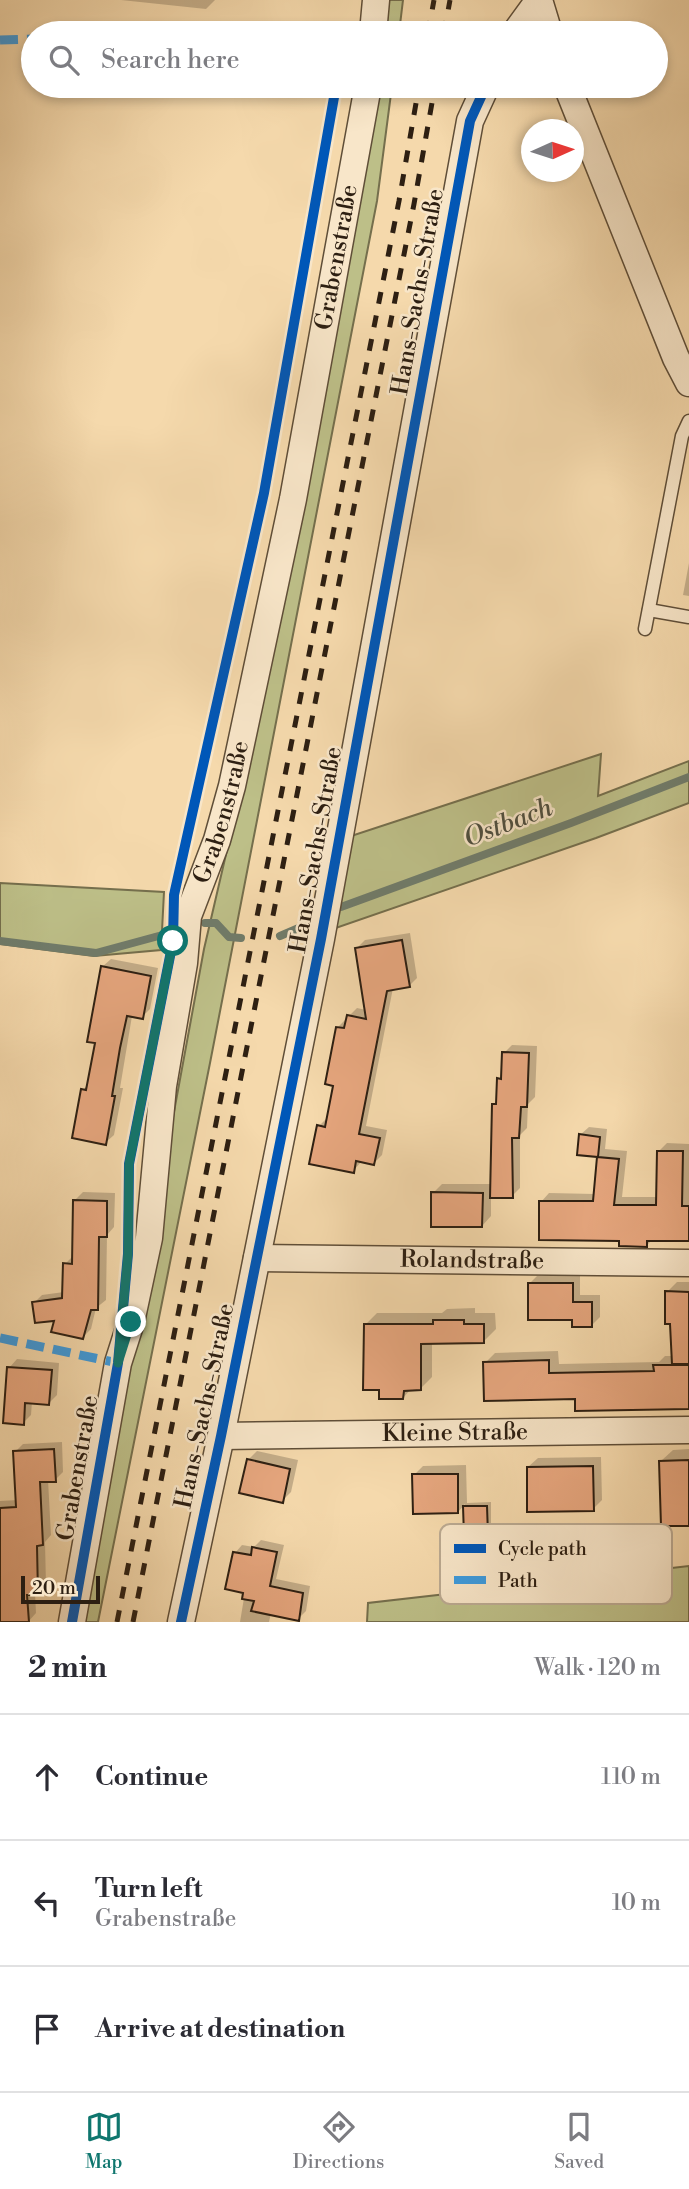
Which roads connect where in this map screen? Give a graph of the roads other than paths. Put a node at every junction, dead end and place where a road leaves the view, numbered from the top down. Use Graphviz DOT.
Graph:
graph roads {
  1 [pos="376,0"];
  2 [pos="539,0"];
  3 [pos="374,21"];
  4 [pos="524,21"];
  5 [pos="545,21"];
  6 [pos="366,98"];
  7 [pos="481,98"];
  8 [pos="573,98"];
  9 [pos="689,383"];
  10 [pos="689,421"];
  11 [pos="649,610"];
  12 [pos="689,617"];
  13 [pos="645,629"];
  14 [pos="257,1258"];
  15 [pos="689,1263"];
  16 [pos="689,1430"];
  17 [pos="221,1436"];
  18 [pos="72,1622"];
  19 [pos="181,1622"];
  1 -- 3 [label="street"];
  2 -- 4 [label="street"];
  2 -- 5 [label="street"];
  6 -- 18 [label="street, Grabenstraße"];
  7 -- 14 [label="street, Hans-Sachs-Straße"];
  8 -- 9 [label="street"];
  10 -- 11 [label="lane"];
  11 -- 12 [label="lane"];
  11 -- 13 [label="lane"];
  14 -- 15 [label="street, Rolandstraße"];
  14 -- 17 [label="street, Hans-Sachs-Straße"];
  16 -- 17 [label="street, Kleine Straße"];
  17 -- 19 [label="street, Hans-Sachs-Straße"];
}
